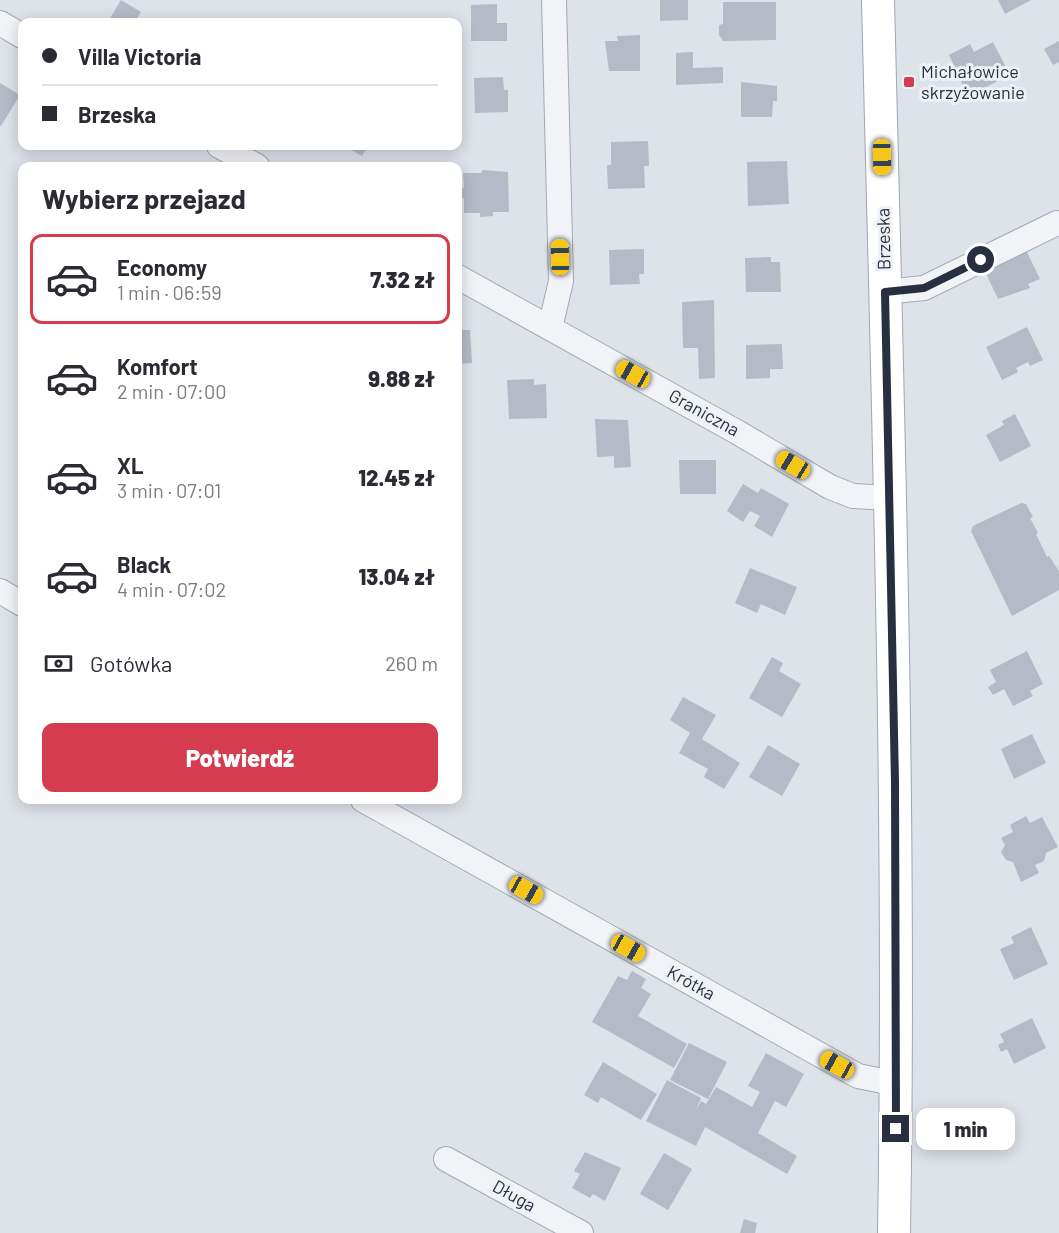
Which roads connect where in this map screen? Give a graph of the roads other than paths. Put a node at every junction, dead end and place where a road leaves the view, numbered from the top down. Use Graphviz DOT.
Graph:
graph roads {
  1 [pos="554,0"];
  2 [pos="878,0"];
  3 [pos="0,23"];
  4 [pos="18,34"];
  5 [pos="227,150"];
  6 [pos="249,162"];
  7 [pos="1058,223"];
  8 [pos="462,279"];
  9 [pos="885,292"];
  10 [pos="550,328"];
  11 [pos="891,498"];
  12 [pos="0,591"];
  13 [pos="18,602"];
  14 [pos="370,804"];
  15 [pos="897,1084"];
  16 [pos="446,1159"];
  17 [pos="581,1233"];
  18 [pos="894,1233"];
  1 -- 10 [label="street"];
  2 -- 9 [label="main road, Brzeska"];
  3 -- 4 [label="street"];
  5 -- 6 [label="street"];
  7 -- 9 [label="street"];
  8 -- 10 [label="street, Graniczna"];
  9 -- 11 [label="main road, Brzeska"];
  10 -- 11 [label="street, Graniczna"];
  11 -- 15 [label="main road, Brzeska"];
  12 -- 13 [label="street"];
  14 -- 15 [label="street, Krótka"];
  15 -- 18 [label="main road, Brzeska"];
  16 -- 17 [label="street, Długa"];
}
